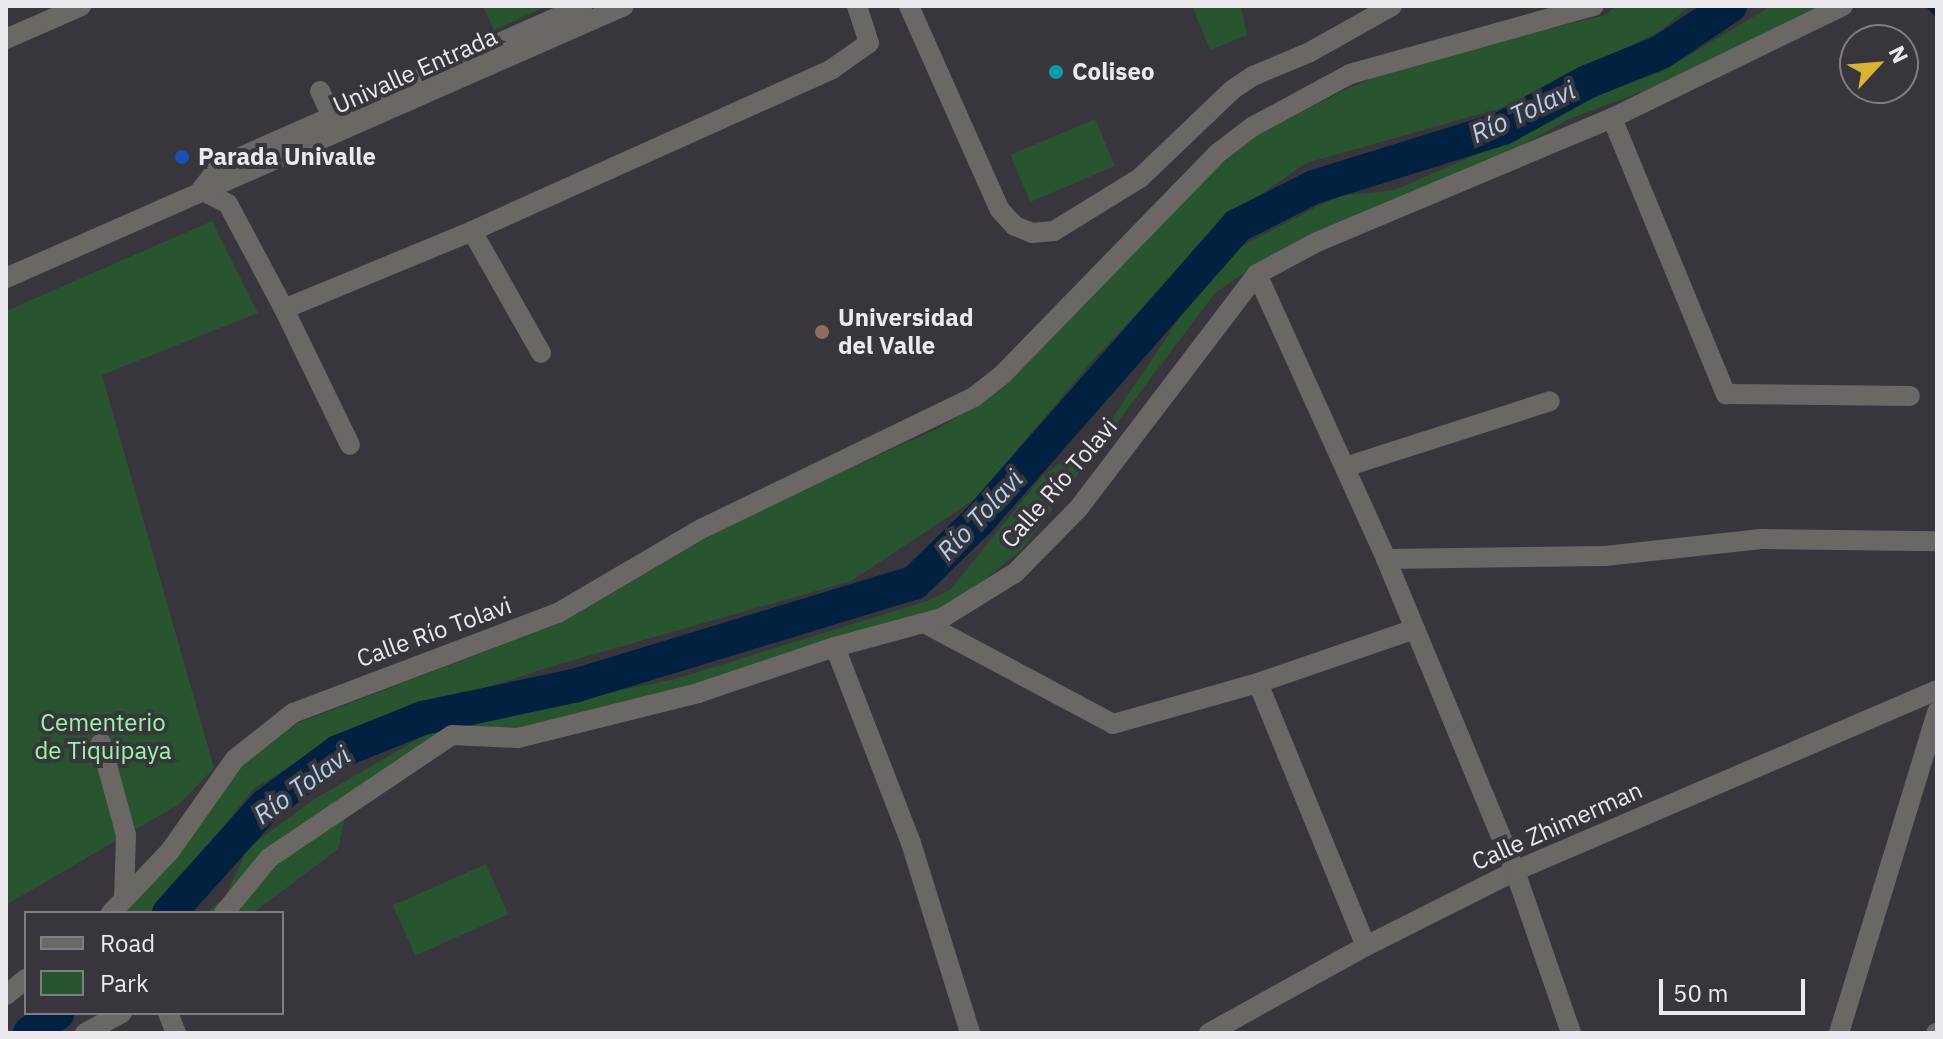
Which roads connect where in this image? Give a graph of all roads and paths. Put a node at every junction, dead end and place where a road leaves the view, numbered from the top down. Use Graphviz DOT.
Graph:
graph roads {
  1 [pos="81,6"];
  2 [pos="582,6"];
  3 [pos="624,6"];
  4 [pos="857,6"];
  5 [pos="909,6"];
  6 [pos="1392,6"];
  7 [pos="1594,6"];
  8 [pos="1843,6"];
  9 [pos="6,39"];
  10 [pos="471,65"];
  11 [pos="320,91"];
  12 [pos="1612,118"];
  13 [pos="336,125"];
  14 [pos="201,190"];
  15 [pos="472,231"];
  16 [pos="1257,274"];
  17 [pos="6,278"];
  18 [pos="284,309"];
  19 [pos="541,353"];
  20 [pos="1910,396"];
  21 [pos="1550,401"];
  22 [pos="350,445"];
  23 [pos="1345,467"];
  24 [pos="1937,541"];
  25 [pos="1386,559"];
  26 [pos="924,623"];
  27 [pos="1415,629"];
  28 [pos="835,647"];
  29 [pos="1258,683"];
  30 [pos="1937,690"];
  31 [pos="1937,712"];
  32 [pos="101,743"];
  33 [pos="1515,871"];
  34 [pos="118,906"];
  35 [pos="226,911"];
  36 [pos="1366,946"];
  37 [pos="24,981"];
  38 [pos="6,995"];
  39 [pos="118,1015"];
  40 [pos="85,1033"];
  41 [pos="970,1033"];
  42 [pos="1209,1033"];
  43 [pos="1571,1033"];
  44 [pos="1839,1033"];
  1 -- 9 [label="street"];
  2 -- 10 [label="street"];
  3 -- 10 [label="street, Univalle Entrada"];
  4 -- 15 [label="street"];
  5 -- 6 [label="street"];
  7 -- 34 [label="street, Calle Río Tolavi"];
  8 -- 12 [label="street, Calle Río Tolavi"];
  10 -- 13 [label="street, Univalle Entrada"];
  11 -- 13 [label="street"];
  12 -- 16 [label="street, Calle Río Tolavi"];
  12 -- 20 [label="street"];
  13 -- 14 [label="street, Univalle Entrada"];
  14 -- 17 [label="street"];
  14 -- 18 [label="street"];
  15 -- 18 [label="street"];
  15 -- 19 [label="street"];
  16 -- 23 [label="street"];
  16 -- 26 [label="street, Calle Río Tolavi"];
  18 -- 22 [label="street"];
  21 -- 23 [label="street"];
  23 -- 25 [label="street"];
  24 -- 25 [label="street"];
  25 -- 27 [label="street"];
  26 -- 28 [label="street, Calle Río Tolavi"];
  26 -- 29 [label="street"];
  27 -- 29 [label="street"];
  27 -- 33 [label="street"];
  28 -- 35 [label="street, Calle Río Tolavi"];
  28 -- 41 [label="street"];
  29 -- 36 [label="street"];
  30 -- 33 [label="street, Calle Zhimerman"];
  31 -- 44 [label="street"];
  32 -- 34 [label="street"];
  33 -- 36 [label="street, Calle Zhimerman"];
  33 -- 43 [label="street"];
  36 -- 42 [label="street, Calle Zhimerman"];
  37 -- 38 [label="street"];
  39 -- 40 [label="street"];
}
